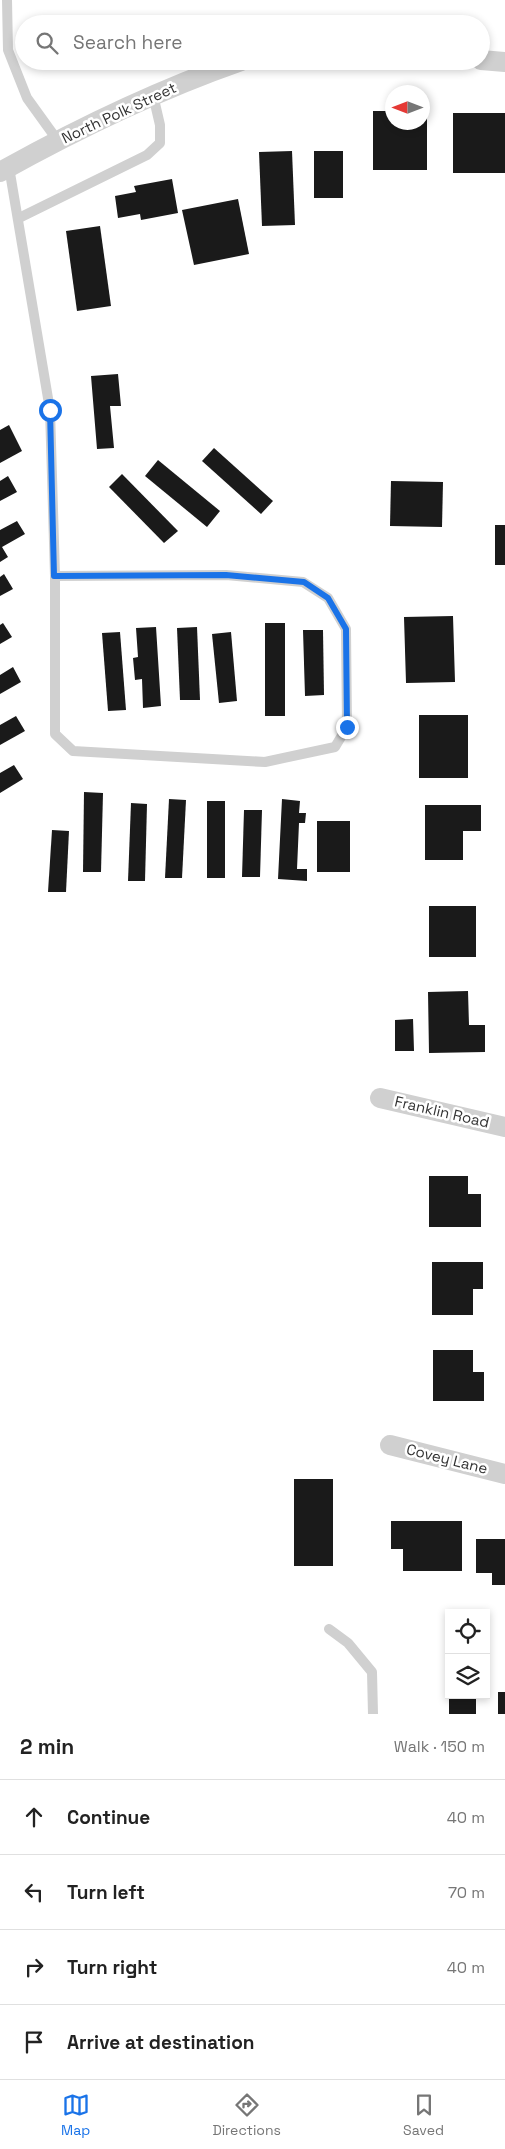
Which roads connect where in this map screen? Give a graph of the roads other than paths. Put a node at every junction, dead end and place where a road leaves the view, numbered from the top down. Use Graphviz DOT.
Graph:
graph roads {
  1 [pos="7,0"];
  2 [pos="490,61"];
  3 [pos="505,62"];
  4 [pos="15,68"];
  5 [pos="16,70"];
  6 [pos="218,70"];
  7 [pos="153,95"];
  8 [pos="58,140"];
  9 [pos="4,170"];
  10 [pos="19,218"];
  11 [pos="54,576"];
  12 [pos="380,1098"];
  13 [pos="505,1127"];
  14 [pos="390,1445"];
  15 [pos="505,1474"];
  16 [pos="329,1629"];
  17 [pos="373,1714"];
  1 -- 4 [label="lane"];
  2 -- 3 [label="street"];
  5 -- 8 [label="lane"];
  6 -- 7 [label="street, North Polk Street"];
  7 -- 8 [label="street, North Polk Street"];
  7 -- 10 [label="lane"];
  8 -- 9 [label="street, North Polk Street"];
  9 -- 10 [label="lane"];
  10 -- 11 [label="lane"];
  11 -- 11 [label="lane"];
  12 -- 13 [label="street, Franklin Road"];
  14 -- 15 [label="street, Covey Lane"];
  16 -- 17 [label="lane"];
}
